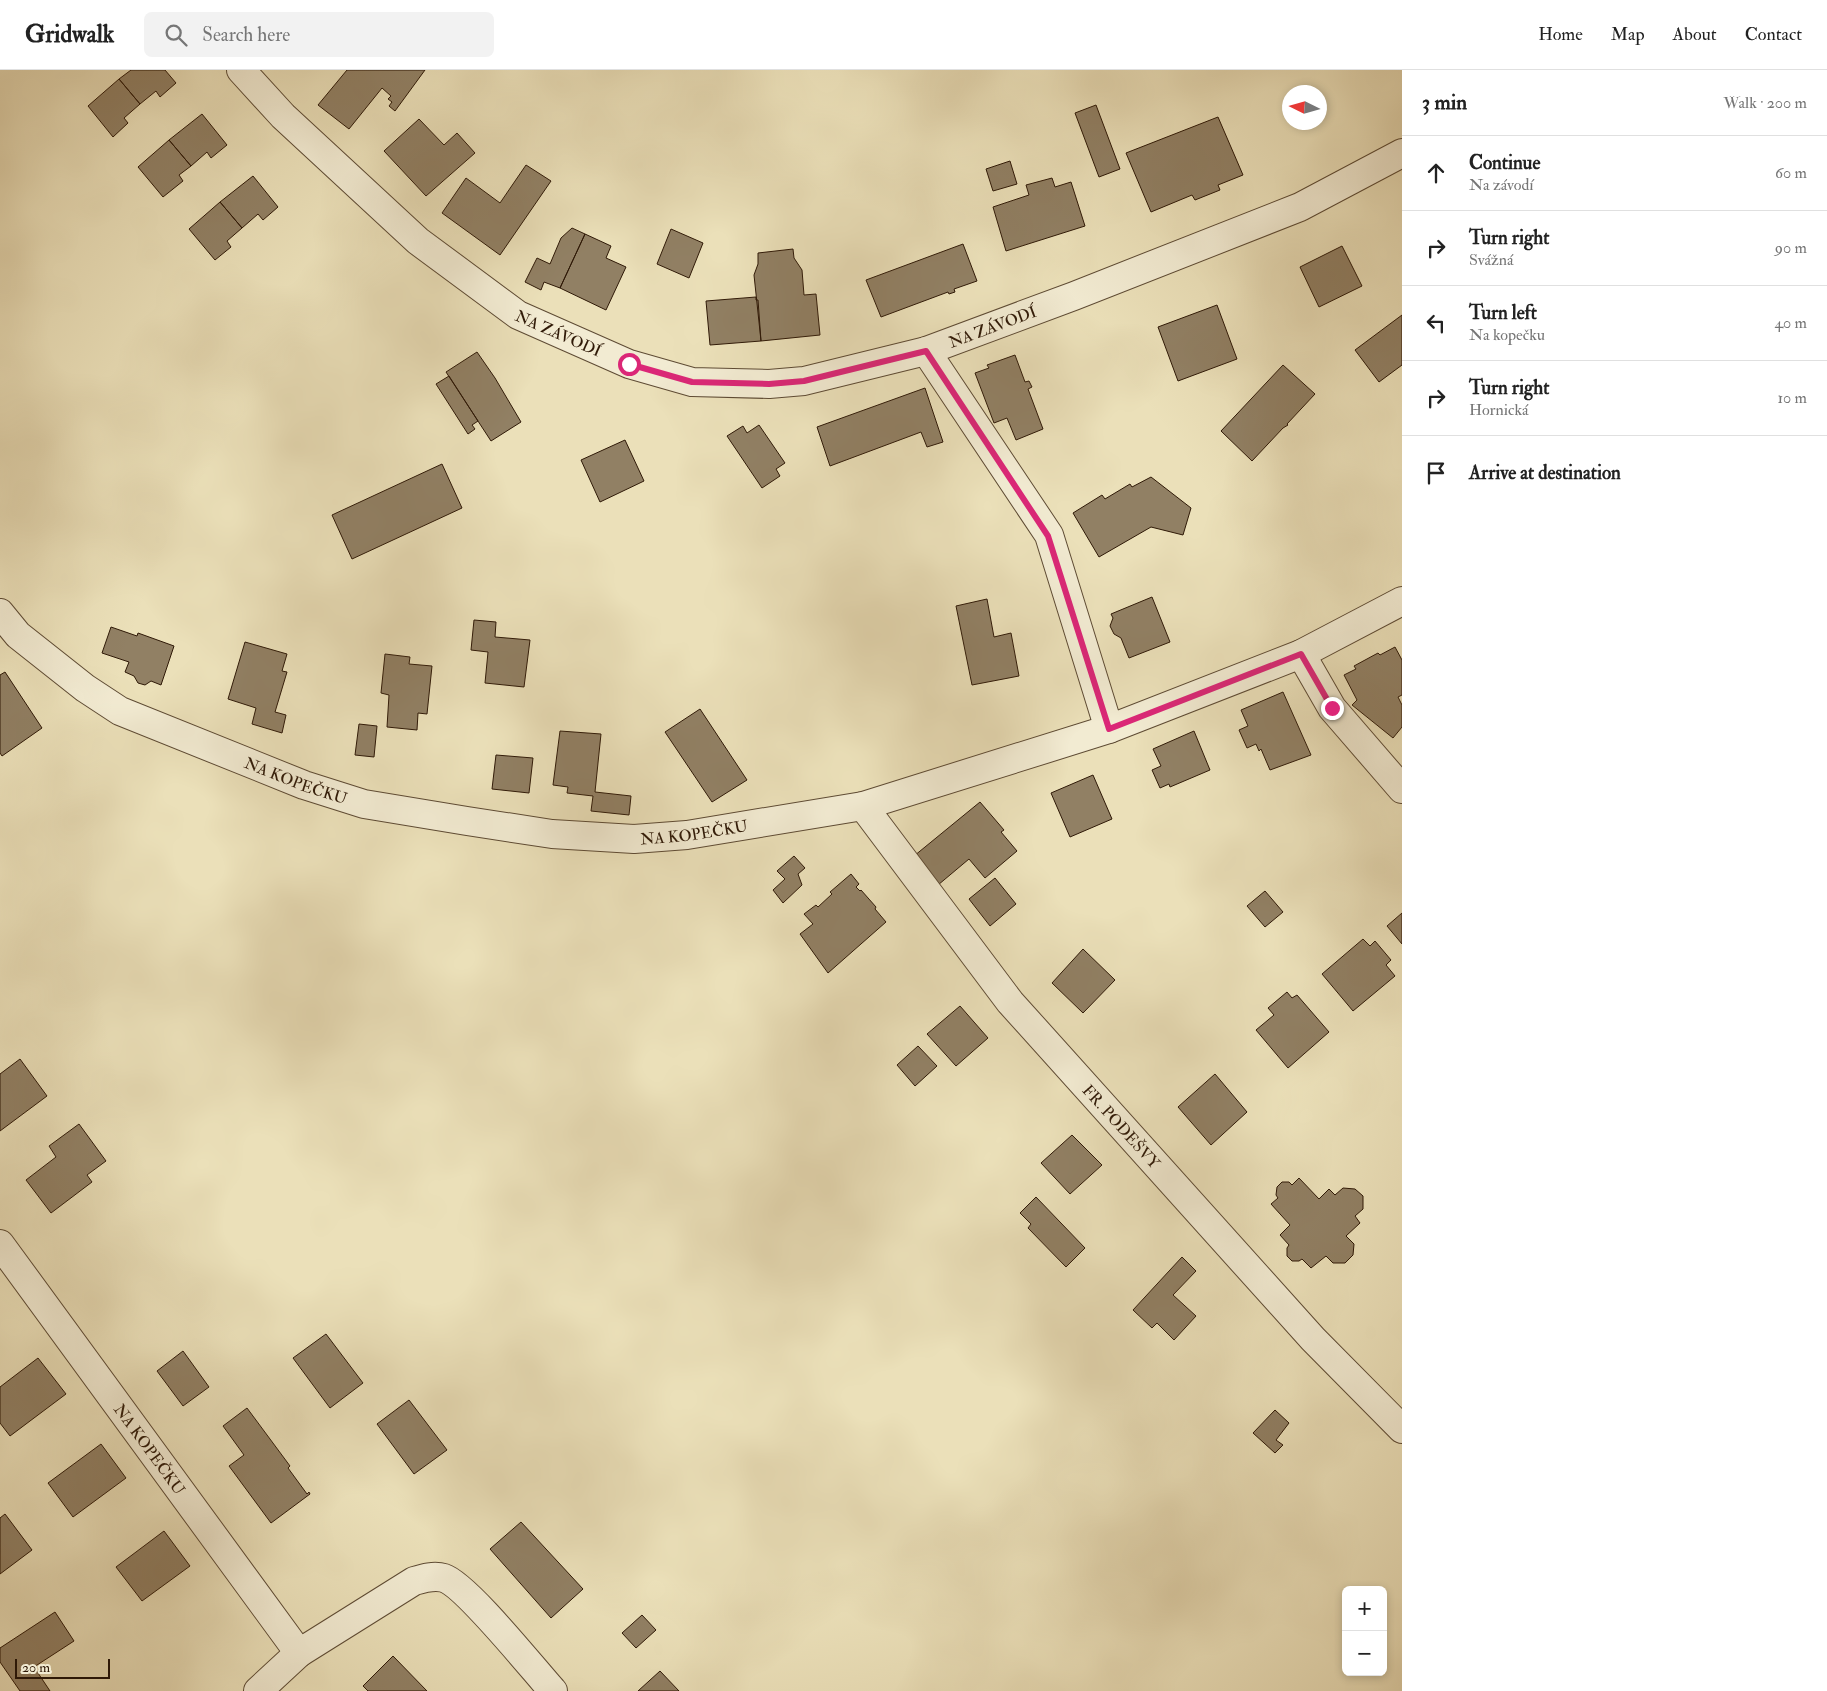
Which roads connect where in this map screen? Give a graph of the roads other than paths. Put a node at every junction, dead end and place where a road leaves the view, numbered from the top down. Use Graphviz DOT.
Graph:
graph roads {
  1 [pos="240,70"];
  2 [pos="1402,153"];
  3 [pos="926,351"];
  4 [pos="1402,601"];
  5 [pos="0,613"];
  6 [pos="1301,654"];
  7 [pos="1109,729"];
  8 [pos="1402,789"];
  9 [pos="863,806"];
  10 [pos="0,1244"];
  11 [pos="1402,1430"];
  12 [pos="299,1653"];
  13 [pos="258,1691"];
  14 [pos="553,1691"];
  1 -- 3 [label="street, NA ZÁVODÍ"];
  2 -- 3 [label="street, NA ZÁVODÍ"];
  3 -- 7 [label="street"];
  4 -- 6 [label="street, NA KOPEČKU"];
  5 -- 9 [label="street, NA KOPEČKU"];
  6 -- 7 [label="street, NA KOPEČKU"];
  6 -- 8 [label="street"];
  7 -- 9 [label="street, NA KOPEČKU"];
  9 -- 11 [label="street, FR. PODEŠVY"];
  10 -- 12 [label="street, NA KOPEČKU"];
  12 -- 13 [label="street"];
  12 -- 14 [label="street"];
}
